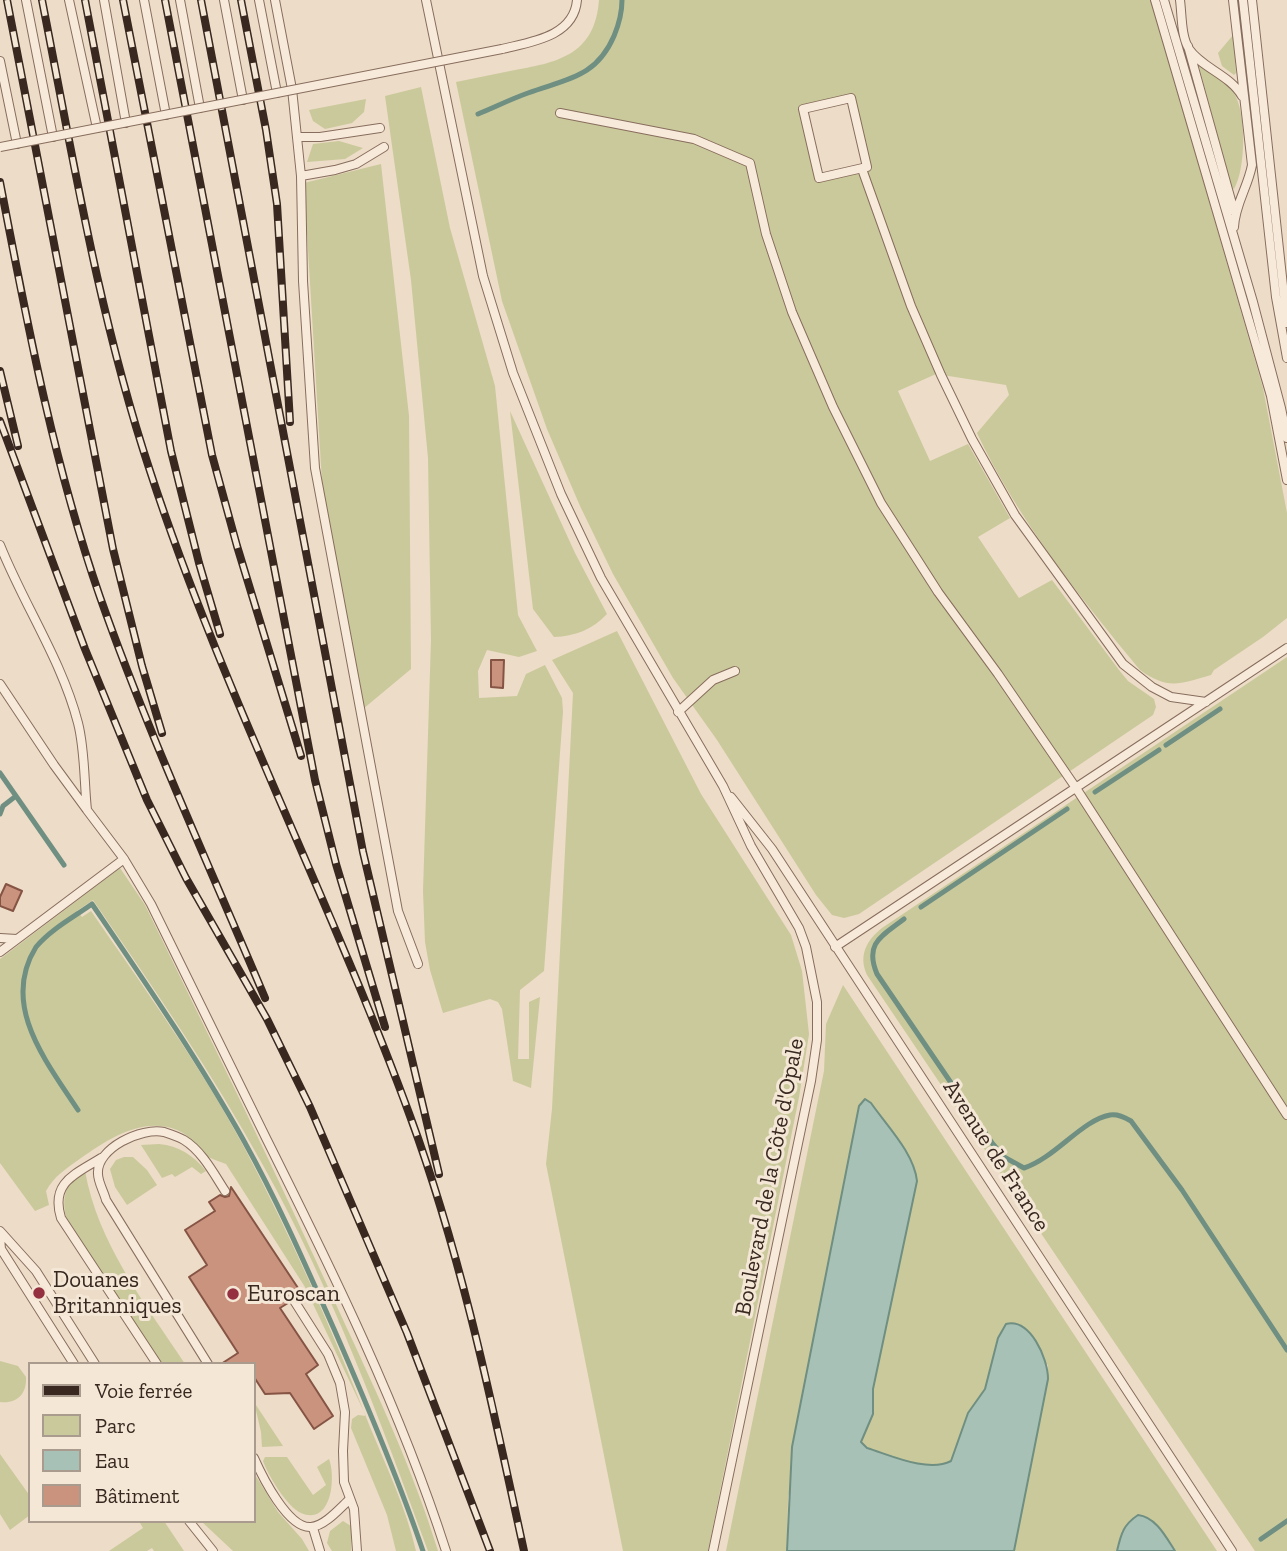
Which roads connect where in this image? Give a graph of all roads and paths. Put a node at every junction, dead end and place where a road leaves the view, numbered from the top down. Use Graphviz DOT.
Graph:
graph roads {
  1 [pos="26,0"];
  2 [pos="69,0"];
  3 [pos="104,0"];
  4 [pos="144,0"];
  5 [pos="180,0"];
  6 [pos="224,0"];
  7 [pos="259,0"];
  8 [pos="275,0"];
  9 [pos="426,0"];
  10 [pos="577,0"];
  11 [pos="1155,0"];
  12 [pos="1164,0"];
  13 [pos="1180,0"];
  14 [pos="1233,0"];
  15 [pos="1243,0"];
  16 [pos="1252,0"];
  17 [pos="1188,46"];
  18 [pos="0,61"];
  19 [pos="276,93"];
  20 [pos="1244,99"];
  21 [pos="243,100"];
  22 [pos="200,108"];
  23 [pos="560,113"];
  24 [pos="166,115"];
  25 [pos="126,123"];
  26 [pos="97,128"];
  27 [pos="380,128"];
  28 [pos="52,137"];
  29 [pos="298,137"];
  30 [pos="17,144"];
  31 [pos="0,147"];
  32 [pos="384,147"];
  33 [pos="862,169"];
  34 [pos="301,176"];
  35 [pos="1234,211"];
  36 [pos="1234,235"];
  37 [pos="1287,323"];
  38 [pos="1287,358"];
  39 [pos="1283,439"];
  40 [pos="1287,466"];
  41 [pos="1287,480"];
  42 [pos="0,545"];
  43 [pos="1287,648"];
  44 [pos="735,671"];
  45 [pos="0,684"];
  46 [pos="1206,702"];
  47 [pos="678,712"];
  48 [pos="723,786"];
  49 [pos="1076,788"];
  50 [pos="87,810"];
  51 [pos="124,859"];
  52 [pos="0,938"];
  53 [pos="17,939"];
  54 [pos="835,947"];
  55 [pos="0,952"];
  56 [pos="418,964"];
  57 [pos="1287,1115"];
  58 [pos="102,1158"];
  59 [pos="225,1191"];
  60 [pos="0,1231"];
  61 [pos="0,1237"];
  62 [pos="293,1299"];
  63 [pos="73,1362"];
  64 [pos="94,1362"];
  65 [pos="156,1362"];
  66 [pos="207,1362"];
  67 [pos="256,1461"];
  68 [pos="350,1499"];
  69 [pos="191,1523"];
  70 [pos="313,1528"];
  71 [pos="213,1551"];
  72 [pos="320,1551"];
  73 [pos="357,1551"];
  74 [pos="446,1551"];
  75 [pos="713,1551"];
  76 [pos="1232,1551"];
  1 -- 28 [label="lane"];
  2 -- 26 [label="lane"];
  3 -- 25 [label="lane"];
  4 -- 24 [label="lane"];
  5 -- 22 [label="lane"];
  6 -- 21 [label="lane"];
  7 -- 19 [label="lane"];
  8 -- 29 [label="lane"];
  9 -- 47 [label="lane"];
  10 -- 19 [label="lane, bridge"];
  11 -- 39 [label="lane"];
  12 -- 36 [label="lane"];
  13 -- 17 [label="lane"];
  14 -- 20 [label="lane"];
  15 -- 38 [label="lane"];
  16 -- 37 [label="lane"];
  17 -- 20 [label="lane"];
  17 -- 35 [label="lane"];
  18 -- 30 [label="lane"];
  19 -- 21 [label="lane, bridge"];
  20 -- 35 [label="lane"];
  21 -- 22 [label="lane, bridge"];
  22 -- 24 [label="lane, bridge"];
  23 -- 49 [label="lane"];
  24 -- 25 [label="lane, bridge"];
  25 -- 26 [label="lane, bridge"];
  26 -- 28 [label="lane, bridge"];
  27 -- 29 [label="lane"];
  28 -- 30 [label="lane, bridge"];
  29 -- 34 [label="lane"];
  30 -- 31 [label="lane, bridge"];
  32 -- 34 [label="lane"];
  33 -- 33 [label="lane"];
  33 -- 46 [label="lane"];
  34 -- 56 [label="lane"];
  35 -- 36 [label="lane"];
  36 -- 39 [label="lane"];
  39 -- 40 [label="lane"];
  39 -- 41 [label="lane"];
  42 -- 50 [label="lane"];
  43 -- 46 [label="lane"];
  44 -- 47 [label="lane"];
  45 -- 50 [label="lane"];
  46 -- 49 [label="lane"];
  47 -- 48 [label="lane"];
  48 -- 54 [label="lane, Avenue de France"];
  48 -- 75 [label="lane, Boulevard de la Côte d'Opale"];
  49 -- 54 [label="lane"];
  49 -- 57 [label="lane"];
  50 -- 51 [label="lane"];
  51 -- 53 [label="lane"];
  51 -- 74 [label="lane"];
  52 -- 53 [label="lane"];
  53 -- 55 [label="lane"];
  54 -- 76 [label="lane, Avenue de France"];
  58 -- 59 [label="lane"];
  58 -- 65 [label="lane"];
  58 -- 66 [label="lane"];
  60 -- 64 [label="lane"];
  61 -- 63 [label="lane"];
  62 -- 68 [label="lane"];
  67 -- 70 [label="lane"];
  68 -- 70 [label="lane"];
  68 -- 73 [label="lane"];
  69 -- 71 [label="lane"];
  70 -- 72 [label="lane"];
}
